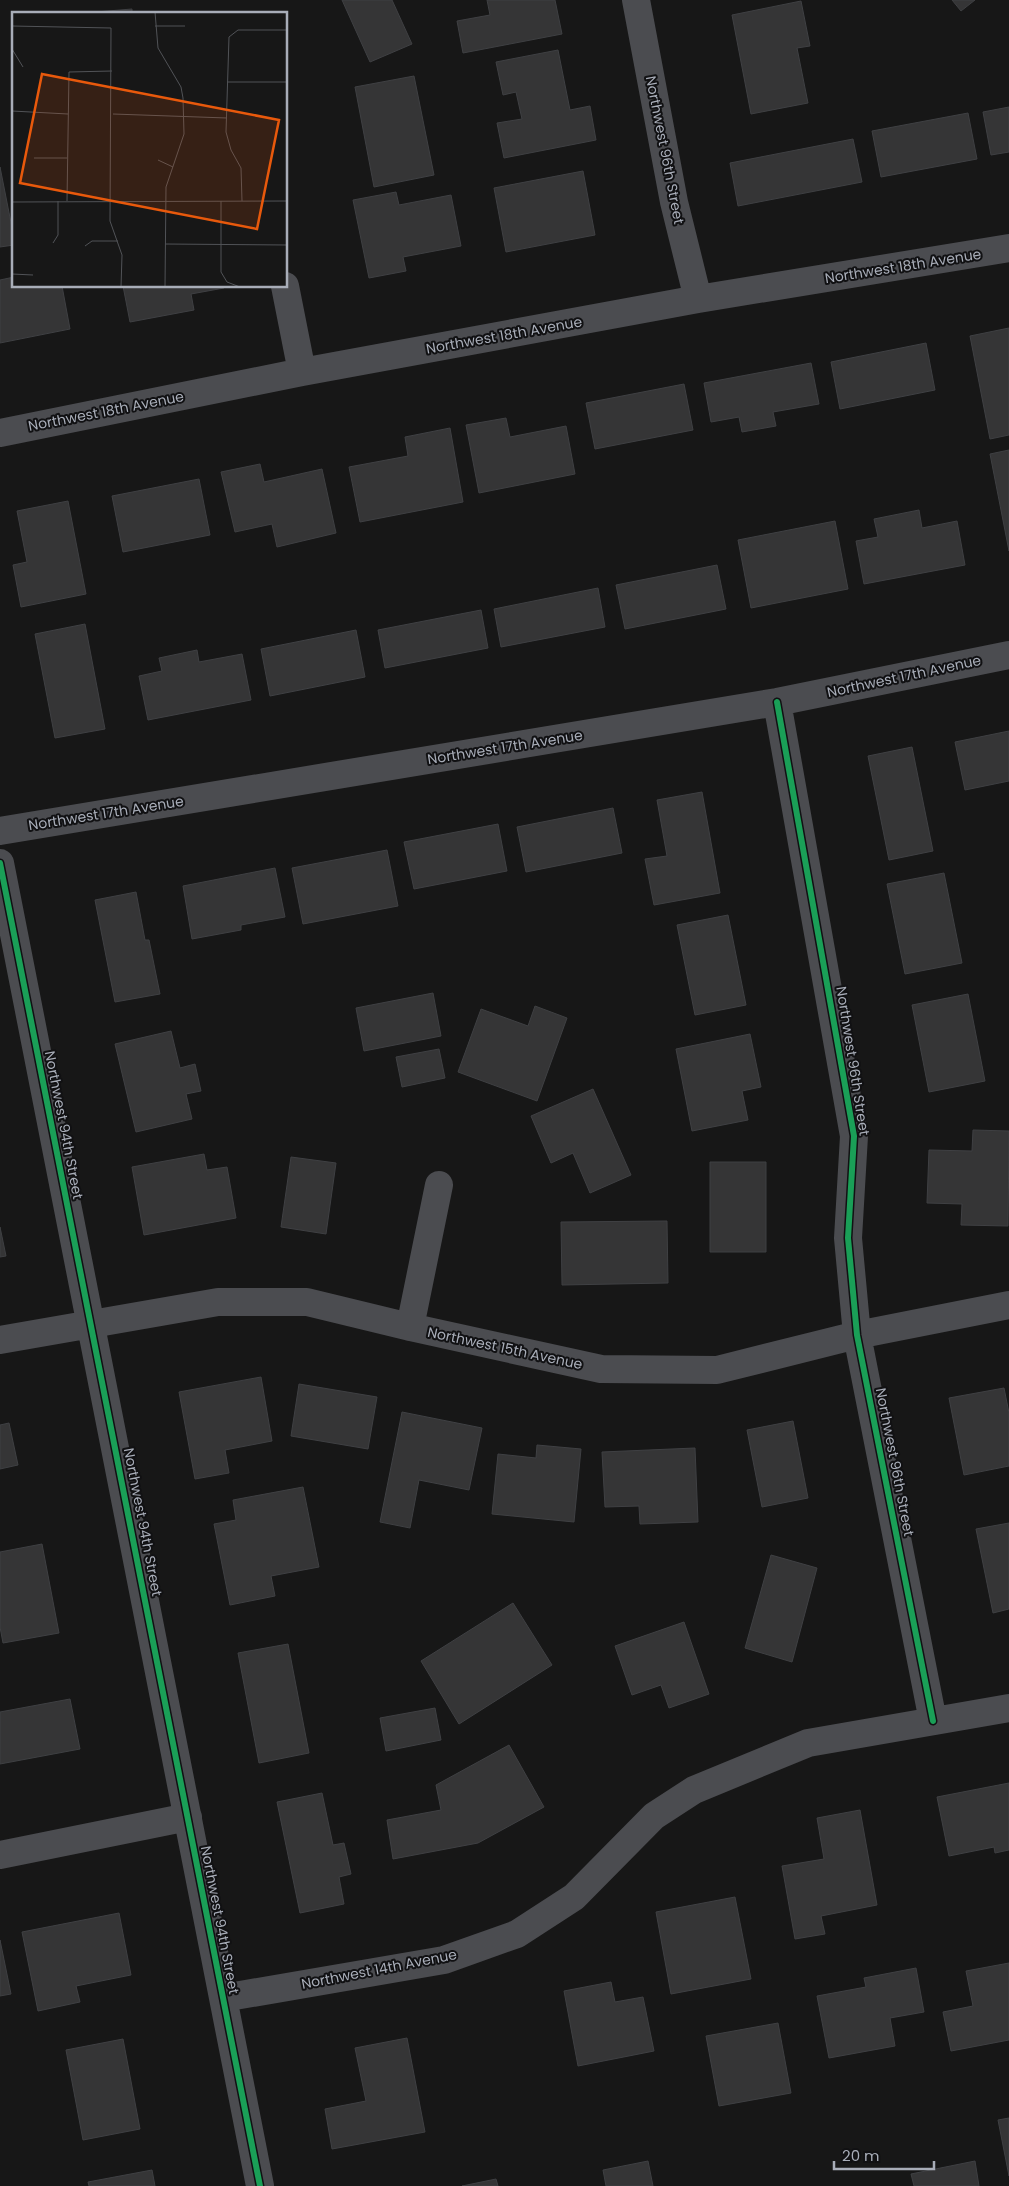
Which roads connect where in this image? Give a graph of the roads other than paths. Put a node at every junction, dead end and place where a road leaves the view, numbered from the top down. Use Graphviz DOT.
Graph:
graph roads {
  1 [pos="636,0"];
  2 [pos="1009,248"];
  3 [pos="285,288"];
  4 [pos="698,299"];
  5 [pos="302,372"];
  6 [pos="0,433"];
  7 [pos="1009,655"];
  8 [pos="777,702"];
  9 [pos="0,831"];
  10 [pos="0,863"];
  11 [pos="439,1185"];
  12 [pos="1009,1305"];
  13 [pos="91,1323"];
  14 [pos="410,1327"];
  15 [pos="857,1335"];
  16 [pos="0,1340"];
  17 [pos="1009,1708"];
  18 [pos="934,1721"];
  19 [pos="188,1817"];
  20 [pos="0,1855"];
  21 [pos="223,1998"];
  22 [pos="260,2186"];
  1 -- 4 [label="street, Northwest 96th Street"];
  2 -- 4 [label="street, Northwest 18th Avenue"];
  3 -- 5 [label="street"];
  4 -- 5 [label="street, Northwest 18th Avenue"];
  5 -- 6 [label="street, Northwest 18th Avenue"];
  7 -- 8 [label="street, Northwest 17th Avenue"];
  8 -- 9 [label="street, Northwest 17th Avenue"];
  8 -- 15 [label="street, Northwest 96th Street"];
  10 -- 13 [label="street, Northwest 94th Street"];
  11 -- 14 [label="street"];
  12 -- 15 [label="street, Northwest 15th Avenue"];
  13 -- 14 [label="street, Northwest 15th Avenue"];
  13 -- 16 [label="street, Northwest 15th Avenue"];
  13 -- 19 [label="street, Northwest 94th Street"];
  14 -- 15 [label="street, Northwest 15th Avenue"];
  15 -- 18 [label="street, Northwest 96th Street"];
  17 -- 18 [label="street, Northwest 14th Avenue"];
  18 -- 21 [label="street, Northwest 14th Avenue"];
  19 -- 20 [label="street"];
  19 -- 21 [label="street, Northwest 94th Street"];
  21 -- 22 [label="street, Northwest 94th Street"];
}
